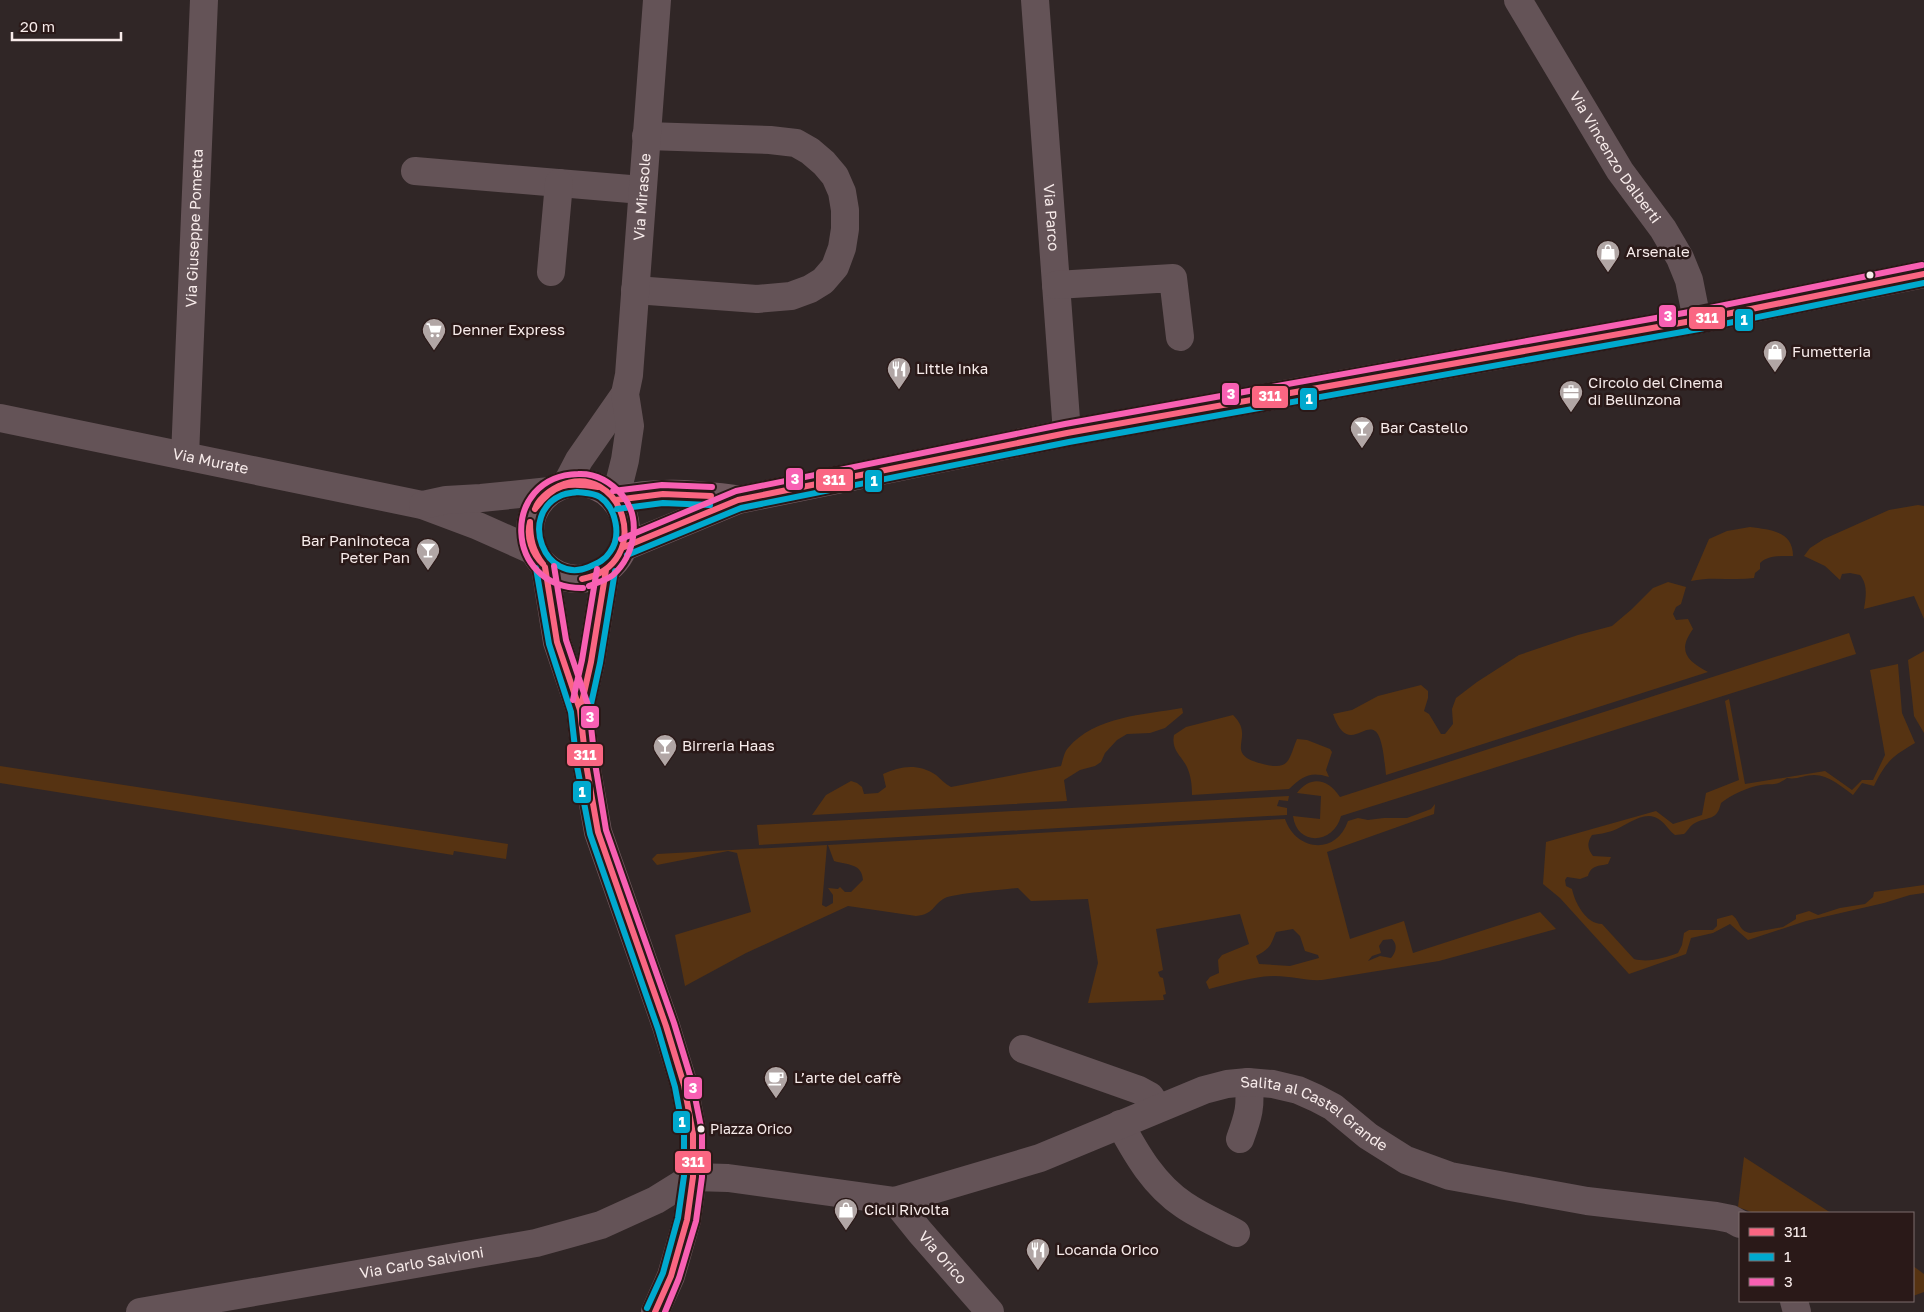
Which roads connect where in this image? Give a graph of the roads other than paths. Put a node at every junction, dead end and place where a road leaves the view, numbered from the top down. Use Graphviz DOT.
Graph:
graph roads {
  1 [pos="204,0"];
  2 [pos="657,0"];
  3 [pos="1035,0"];
  4 [pos="1518,0"];
  5 [pos="646,136"];
  6 [pos="415,171"];
  7 [pos="559,183"];
  8 [pos="642,190"];
  9 [pos="551,272"];
  10 [pos="1924,274"];
  11 [pos="1056,286"];
  12 [pos="636,290"];
  13 [pos="1697,320"];
  14 [pos="1180,337"];
  15 [pos="625,394"];
  16 [pos="0,418"];
  17 [pos="1067,433"];
  18 [pos="186,456"];
  19 [pos="558,487"];
  20 [pos="615,500"];
  21 [pos="738,500"];
  22 [pos="422,505"];
  23 [pos="624,547"];
  24 [pos="539,559"];
  25 [pos="606,570"];
  26 [pos="580,710"];
  27 [pos="1023,1049"];
  28 [pos="1248,1082"];
  29 [pos="1158,1108"];
  30 [pos="1120,1124"];
  31 [pos="1240,1139"];
  32 [pos="693,1177"];
  33 [pos="895,1201"];
  34 [pos="1739,1223"];
  35 [pos="1236,1233"];
  36 [pos="140,1312"];
  37 [pos="655,1312"];
  38 [pos="990,1312"];
  1 -- 18 [label="street, Via Giuseppe Pometta"];
  2 -- 5 [label="street, Via Mirasole"];
  3 -- 11 [label="street, Via Parco"];
  4 -- 13 [label="street, Via Vincenzo Dalberti"];
  5 -- 8 [label="street, Via Mirasole"];
  5 -- 12 [label="street"];
  6 -- 7 [label="street"];
  7 -- 8 [label="street"];
  7 -- 9 [label="street"];
  8 -- 12 [label="street, Via Mirasole"];
  10 -- 13 [label="main road"];
  11 -- 14 [label="street"];
  11 -- 17 [label="street, Via Parco"];
  12 -- 15 [label="street, Via Mirasole"];
  13 -- 17 [label="main road"];
  15 -- 19 [label="street, Via Mirasole"];
  15 -- 20 [label="street, Via Mirasole"];
  16 -- 18 [label="street, Via Murate"];
  17 -- 21 [label="main road"];
  18 -- 22 [label="street, Via Murate"];
  19 -- 20 [label="main road"];
  19 -- 22 [label="street, Via Murate"];
  19 -- 24 [label="main road"];
  20 -- 21 [label="main road"];
  20 -- 23 [label="main road"];
  21 -- 23 [label="main road"];
  22 -- 24 [label="street, Via Murate"];
  23 -- 25 [label="main road"];
  24 -- 25 [label="main road"];
  24 -- 26 [label="main road"];
  25 -- 26 [label="main road"];
  26 -- 32 [label="main road"];
  27 -- 29 [label="street"];
  28 -- 29 [label="street, Salita al Castel Grande"];
  28 -- 31 [label="street"];
  28 -- 34 [label="street, Salita al Castel Grande"];
  29 -- 30 [label="street, Salita al Castel Grande"];
  30 -- 33 [label="street, Salita al Castel Grande"];
  30 -- 35 [label="street"];
  32 -- 33 [label="street"];
  32 -- 36 [label="street, Via Carlo Salvioni"];
  32 -- 37 [label="main road"];
  33 -- 38 [label="street, Via Orico"];
}
